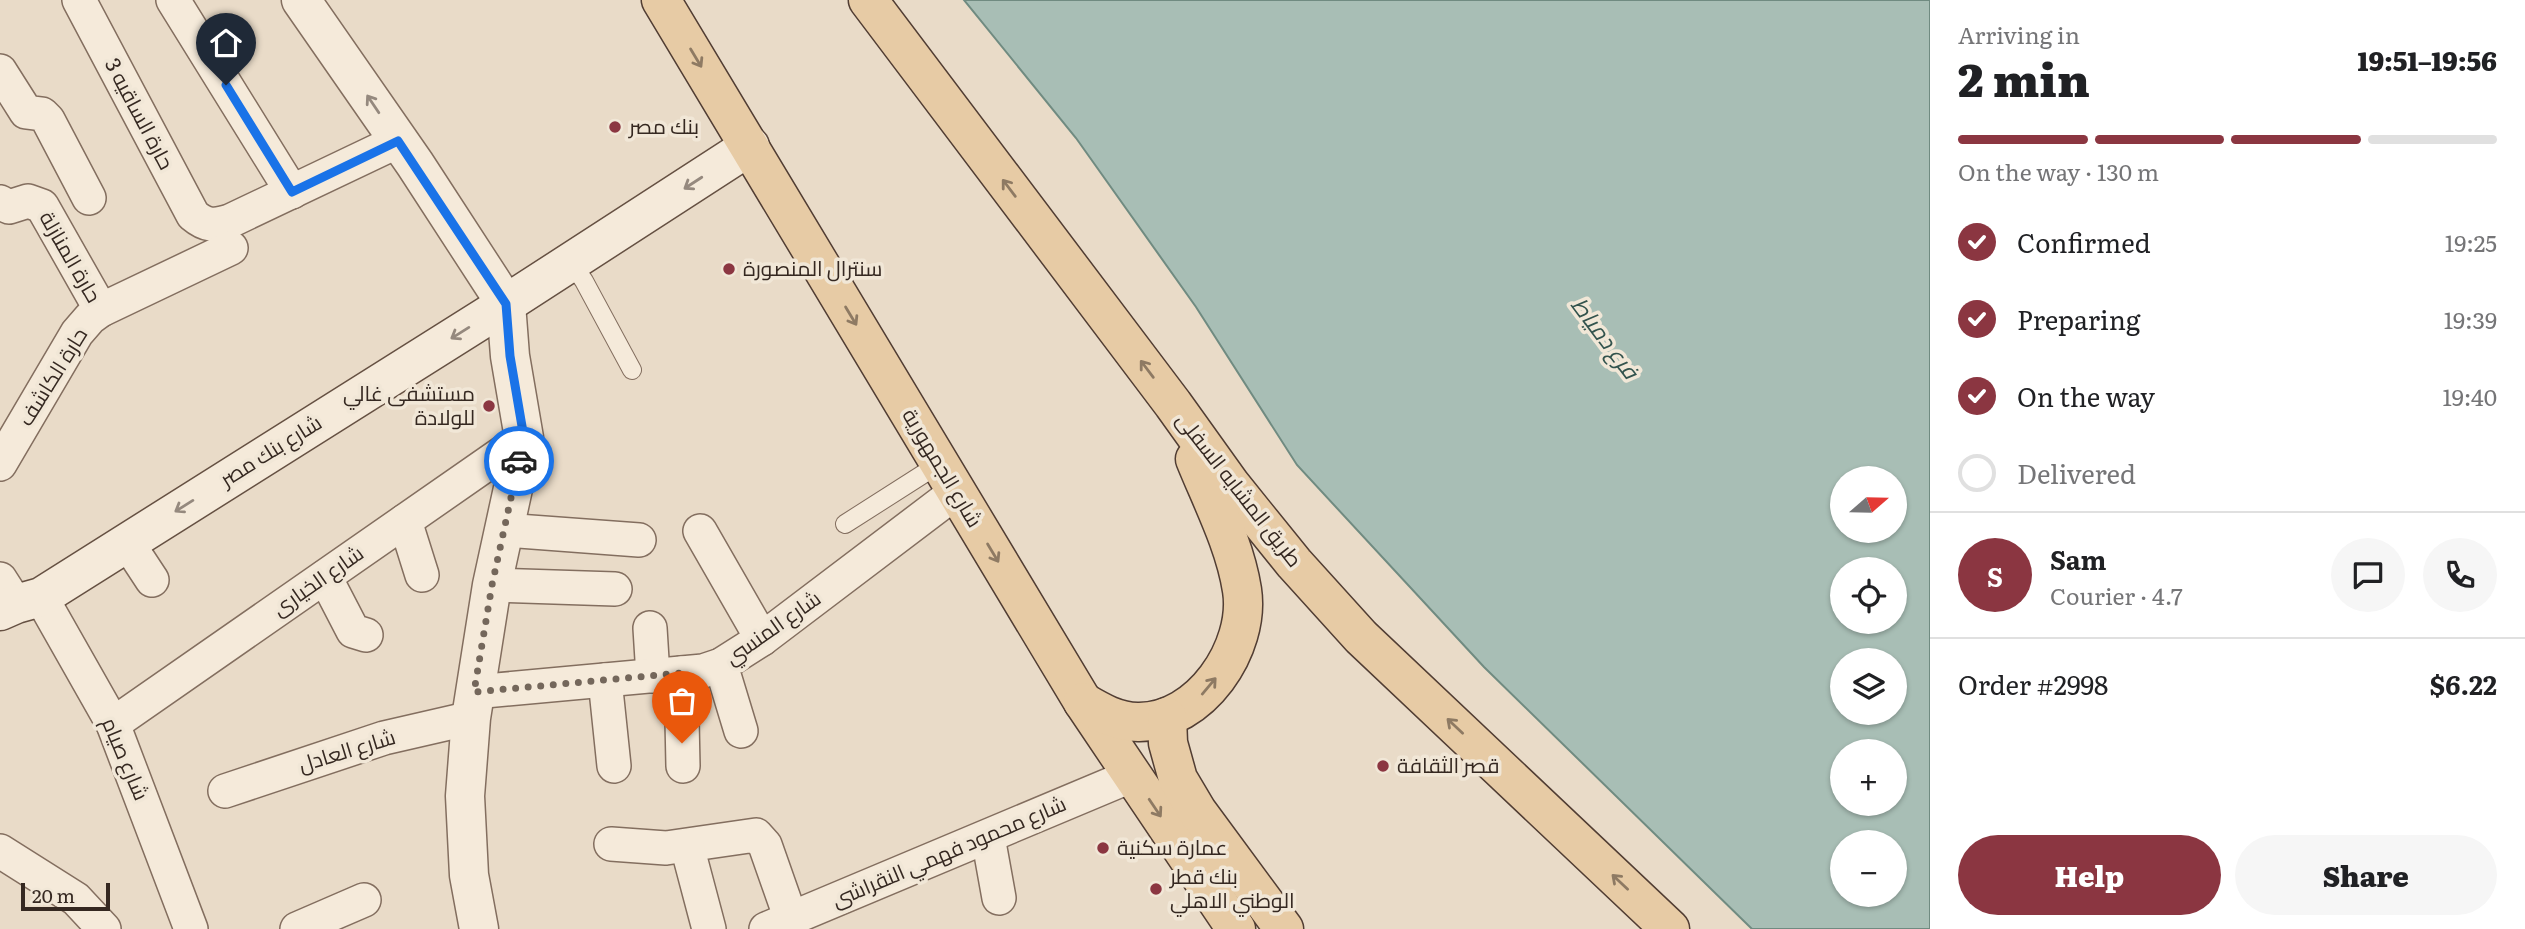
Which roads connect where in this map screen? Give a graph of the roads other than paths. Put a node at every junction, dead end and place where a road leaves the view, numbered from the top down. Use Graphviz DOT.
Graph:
graph roads {
  1 [pos="173,0"];
  2 [pos="301,0"];
  3 [pos="661,0"];
  4 [pos="868,0"];
  5 [pos="85,3"];
  6 [pos="0,71"];
  7 [pos="398,141"];
  8 [pos="750,146"];
  9 [pos="292,192"];
  10 [pos="89,198"];
  11 [pos="0,202"];
  12 [pos="231,248"];
  13 [pos="571,262"];
  14 [pos="506,304"];
  15 [pos="102,310"];
  16 [pos="632,370"];
  17 [pos="1173,404"];
  18 [pos="524,438"];
  19 [pos="0,464"];
  20 [pos="947,478"];
  21 [pos="405,521"];
  22 [pos="845,524"];
  23 [pos="505,530"];
  24 [pos="700,531"];
  25 [pos="639,540"];
  26 [pos="127,542"];
  27 [pos="422,575"];
  28 [pos="325,577"];
  29 [pos="152,580"];
  30 [pos="492,585"];
  31 [pos="615,589"];
  32 [pos="14,598"];
  33 [pos="650,628"];
  34 [pos="366,635"];
  35 [pos="762,639"];
  36 [pos="721,664"];
  37 [pos="667,674"];
  38 [pos="605,680"];
  39 [pos="1083,702"];
  40 [pos="472,705"];
  41 [pos="1167,717"];
  42 [pos="113,724"];
  43 [pos="741,731"];
  44 [pos="614,766"];
  45 [pos="683,766"];
  46 [pos="1133,775"];
  47 [pos="225,791"];
  48 [pos="988,837"];
  49 [pos="611,844"];
  50 [pos="687,846"];
  51 [pos="0,851"];
  52 [pos="999,898"];
  53 [pos="364,900"];
  54 [pos="778,924"];
  55 [pos="104,929"];
  56 [pos="191,929"];
  57 [pos="298,929"];
  58 [pos="478,929"];
  59 [pos="709,929"];
  60 [pos="1236,929"];
  61 [pos="1284,929"];
  62 [pos="1670,929"];
  1 -- 9 [label="street"];
  7 -- 2 [label="street, one-way"];
  3 -- 8 [label="main road, شارع الجمهورية, one-way"];
  17 -- 4 [label="main road, طريق المشايه السفلى, one-way"];
  5 -- 9 [label="street, حارة الساقيه 3"];
  6 -- 10 [label="street"];
  7 -- 9 [label="street"];
  7 -- 14 [label="street"];
  8 -- 13 [label="street, شارع بنك مصر, one-way"];
  8 -- 20 [label="main road, شارع الجمهورية, one-way"];
  11 -- 15 [label="street, حارة المنازلة"];
  12 -- 15 [label="street, حارة الكاشف"];
  13 -- 14 [label="street, شارع بنك مصر"];
  13 -- 16 [label="lane"];
  14 -- 18 [label="street"];
  14 -- 26 [label="street, شارع بنك مصر, one-way"];
  15 -- 19 [label="street, حارة الكاشف"];
  41 -- 17 [label="main road, one-way"];
  62 -- 17 [label="main road, طريق المشايه السفلى, one-way"];
  18 -- 21 [label="street, شارع الخيارى"];
  18 -- 23 [label="street"];
  20 -- 22 [label="lane"];
  20 -- 35 [label="street, شارع المنسي"];
  20 -- 39 [label="main road, شارع الجمهورية, one-way"];
  21 -- 27 [label="street"];
  21 -- 28 [label="street, شارع الخيارى"];
  23 -- 25 [label="street"];
  23 -- 30 [label="street"];
  24 -- 35 [label="street"];
  26 -- 29 [label="street"];
  26 -- 32 [label="street, شارع بنك مصر"];
  28 -- 34 [label="street"];
  28 -- 42 [label="street, شارع الخيارى"];
  30 -- 31 [label="street"];
  30 -- 40 [label="street"];
  32 -- 42 [label="street, شارع صيام"];
  33 -- 37 [label="street"];
  35 -- 36 [label="street, شارع المنسي"];
  36 -- 37 [label="street, شارع المنسي"];
  36 -- 43 [label="street"];
  37 -- 38 [label="street, شارع المنسي"];
  37 -- 45 [label="street"];
  38 -- 40 [label="street, شارع المنسي"];
  38 -- 44 [label="street"];
  39 -- 41 [label="main road"];
  39 -- 46 [label="main road, شارع الجمهورية"];
  40 -- 47 [label="street, شارع العادل"];
  40 -- 58 [label="street"];
  41 -- 61 [label="main road"];
  42 -- 56 [label="street, شارع صيام"];
  46 -- 48 [label="street, شارع محمود فهمي النقراشى"];
  46 -- 60 [label="main road, شارع الجمهورية, one-way"];
  48 -- 52 [label="street"];
  48 -- 54 [label="street, شارع محمود فهمي النقراشى"];
  49 -- 50 [label="street"];
  50 -- 54 [label="street"];
  50 -- 59 [label="street"];
  51 -- 55 [label="street"];
  53 -- 57 [label="street"];
}
